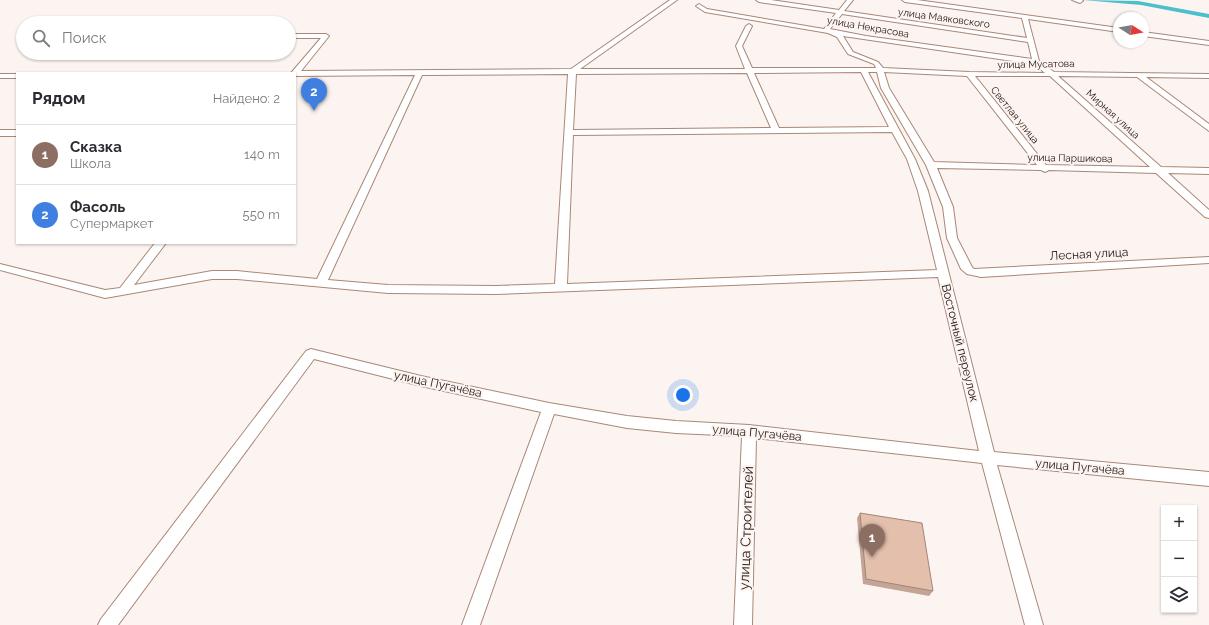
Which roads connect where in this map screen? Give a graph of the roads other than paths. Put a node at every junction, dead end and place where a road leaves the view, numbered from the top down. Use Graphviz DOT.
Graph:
graph roads {
  1 [pos="674,0"];
  2 [pos="759,0"];
  3 [pos="850,0"];
  4 [pos="905,0"];
  5 [pos="698,6"];
  6 [pos="840,12"];
  7 [pos="1025,18"];
  8 [pos="748,26"];
  9 [pos="1113,29"];
  10 [pos="826,30"];
  11 [pos="1149,35"];
  12 [pos="296,36"];
  13 [pos="1031,41"];
  14 [pos="1209,43"];
  15 [pos="1036,62"];
  16 [pos="750,70"];
  17 [pos="863,70"];
  18 [pos="881,70"];
  19 [pos="572,72"];
  20 [pos="296,73"];
  21 [pos="418,73"];
  22 [pos="296,74"];
  23 [pos="969,74"];
  24 [pos="1052,74"];
  25 [pos="1139,75"];
  26 [pos="0,76"];
  27 [pos="16,76"];
  28 [pos="1209,76"];
  29 [pos="1207,125"];
  30 [pos="896,130"];
  31 [pos="776,131"];
  32 [pos="16,133"];
  33 [pos="569,133"];
  34 [pos="0,134"];
  35 [pos="931,165"];
  36 [pos="1045,169"];
  37 [pos="1159,171"];
  38 [pos="1209,171"];
  39 [pos="1209,215"];
  40 [pos="160,244"];
  41 [pos="1209,260"];
  42 [pos="0,267"];
  43 [pos="944,273"];
  44 [pos="321,283"];
  45 [pos="561,288"];
  46 [pos="124,290"];
  47 [pos="549,408"];
  48 [pos="749,431"];
  49 [pos="988,458"];
  50 [pos="1209,479"];
  51 [pos="107,625"];
  52 [pos="471,625"];
  53 [pos="743,625"];
  54 [pos="1034,625"];
  1 -- 19 [label="street"];
  2 -- 6 [label="street, улица Маяковского"];
  3 -- 6 [label="street"];
  4 -- 7 [label="street"];
  5 -- 10 [label="street, улица Некрасова"];
  6 -- 10 [label="street"];
  6 -- 13 [label="street, улица Маяковского"];
  7 -- 9 [label="street"];
  7 -- 13 [label="street"];
  8 -- 16 [label="street"];
  10 -- 15 [label="street, улица Некрасова"];
  10 -- 18 [label="street"];
  11 -- 14 [label="street"];
  12 -- 20 [label="street"];
  13 -- 15 [label="street"];
  15 -- 24 [label="street, Мирная улица"];
  16 -- 17 [label="street, улица Мусатова"];
  16 -- 19 [label="street, улица Мусатова"];
  16 -- 31 [label="street"];
  17 -- 18 [label="street, улица Мусатова"];
  17 -- 30 [label="street, Восточный переулок"];
  18 -- 23 [label="street, улица Мусатова"];
  18 -- 35 [label="street"];
  19 -- 21 [label="street, улица Мусатова"];
  19 -- 33 [label="street"];
  21 -- 22 [label="street, улица Мусатова"];
  21 -- 44 [label="street"];
  23 -- 24 [label="street, улица Мусатова"];
  23 -- 36 [label="street, Светлая улица"];
  24 -- 25 [label="street, улица Мусатова"];
  24 -- 37 [label="street, Мирная улица"];
  25 -- 28 [label="street, улица Мусатова"];
  25 -- 29 [label="street"];
  26 -- 27 [label="street"];
  30 -- 31 [label="street"];
  30 -- 43 [label="street, Восточный переулок"];
  31 -- 33 [label="street"];
  32 -- 34 [label="street"];
  33 -- 45 [label="street"];
  35 -- 36 [label="street, улица Паршикова"];
  35 -- 41 [label="street, Лесная улица"];
  36 -- 37 [label="street, улица Паршикова"];
  37 -- 38 [label="street, улица Паршикова"];
  37 -- 39 [label="street, Мирная улица"];
  40 -- 46 [label="street"];
  42 -- 46 [label="street"];
  43 -- 45 [label="street"];
  43 -- 49 [label="street, Восточный переулок"];
  44 -- 45 [label="street"];
  44 -- 46 [label="street"];
  47 -- 48 [label="street, улица Пугачёва"];
  47 -- 51 [label="street, улица Пугачёва"];
  47 -- 52 [label="street"];
  48 -- 49 [label="street, улица Пугачёва"];
  48 -- 53 [label="street, улица Строителей"];
  49 -- 50 [label="street, улица Пугачёва"];
  49 -- 54 [label="street, Восточный переулок"];
}
